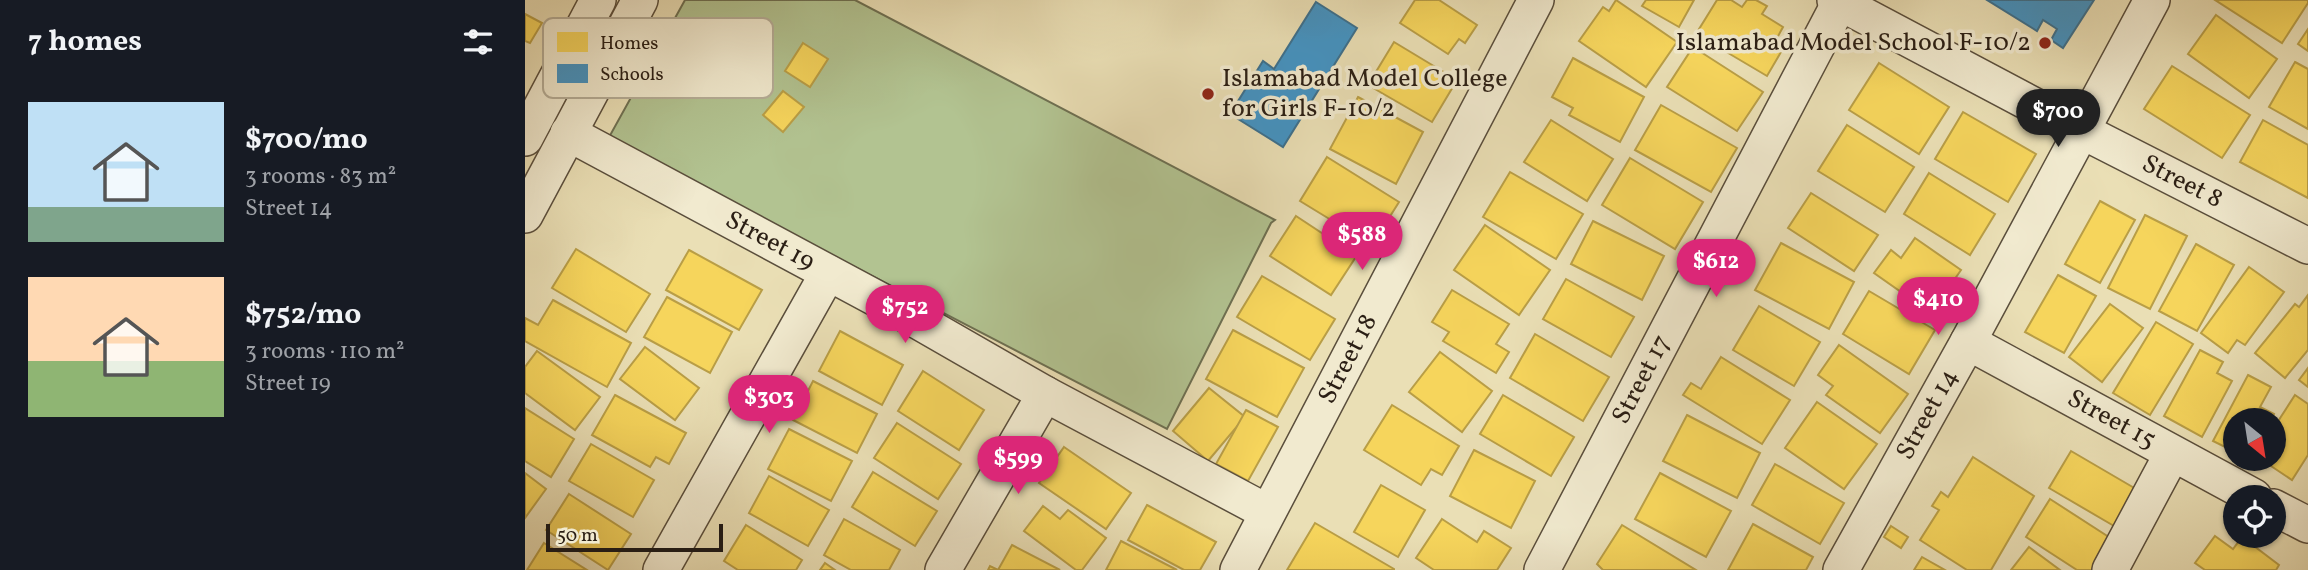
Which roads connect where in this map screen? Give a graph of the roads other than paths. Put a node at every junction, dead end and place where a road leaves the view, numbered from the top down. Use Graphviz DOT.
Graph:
graph roads {
  1 [pos="599,0"];
  2 [pos="1536,0"];
  3 [pos="2152,0"];
  4 [pos="1837,1"];
  5 [pos="636,8"];
  6 [pos="589,18"];
  7 [pos="546,98"];
  8 [pos="587,98"];
  9 [pos="2082,131"];
  10 [pos="568,133"];
  11 [pos="525,138"];
  12 [pos="525,215"];
  13 [pos="2308,246"];
  14 [pos="828,273"];
  15 [pos="1968,342"];
  16 [pos="1045,394"];
  17 [pos="2172,454"];
  18 [pos="2231,485"];
  19 [pos="1267,512"];
  20 [pos="2286,514"];
  21 [pos="2308,525"];
  22 [pos="661,570"];
  23 [pos="943,570"];
  24 [pos="1238,570"];
  25 [pos="1542,570"];
  26 [pos="1841,570"];
  27 [pos="2110,570"];
  1 -- 5 [label="street"];
  1 -- 6 [label="street"];
  2 -- 19 [label="street, Street 18"];
  3 -- 9 [label="street, Street 14"];
  4 -- 9 [label="street, Street 8"];
  4 -- 25 [label="street, Street 17"];
  7 -- 11 [label="street"];
  8 -- 10 [label="street"];
  9 -- 13 [label="street, Street 8"];
  9 -- 15 [label="street, Street 14"];
  10 -- 12 [label="street"];
  10 -- 14 [label="street, Street 19"];
  14 -- 16 [label="street, Street 19"];
  14 -- 22 [label="street"];
  15 -- 17 [label="street, Street 15"];
  15 -- 26 [label="street, Street 14"];
  16 -- 19 [label="street, Street 19"];
  16 -- 23 [label="street"];
  17 -- 18 [label="street, Street 15"];
  17 -- 27 [label="street"];
  19 -- 24 [label="street, Street 18"];
  20 -- 21 [label="street"];
}
